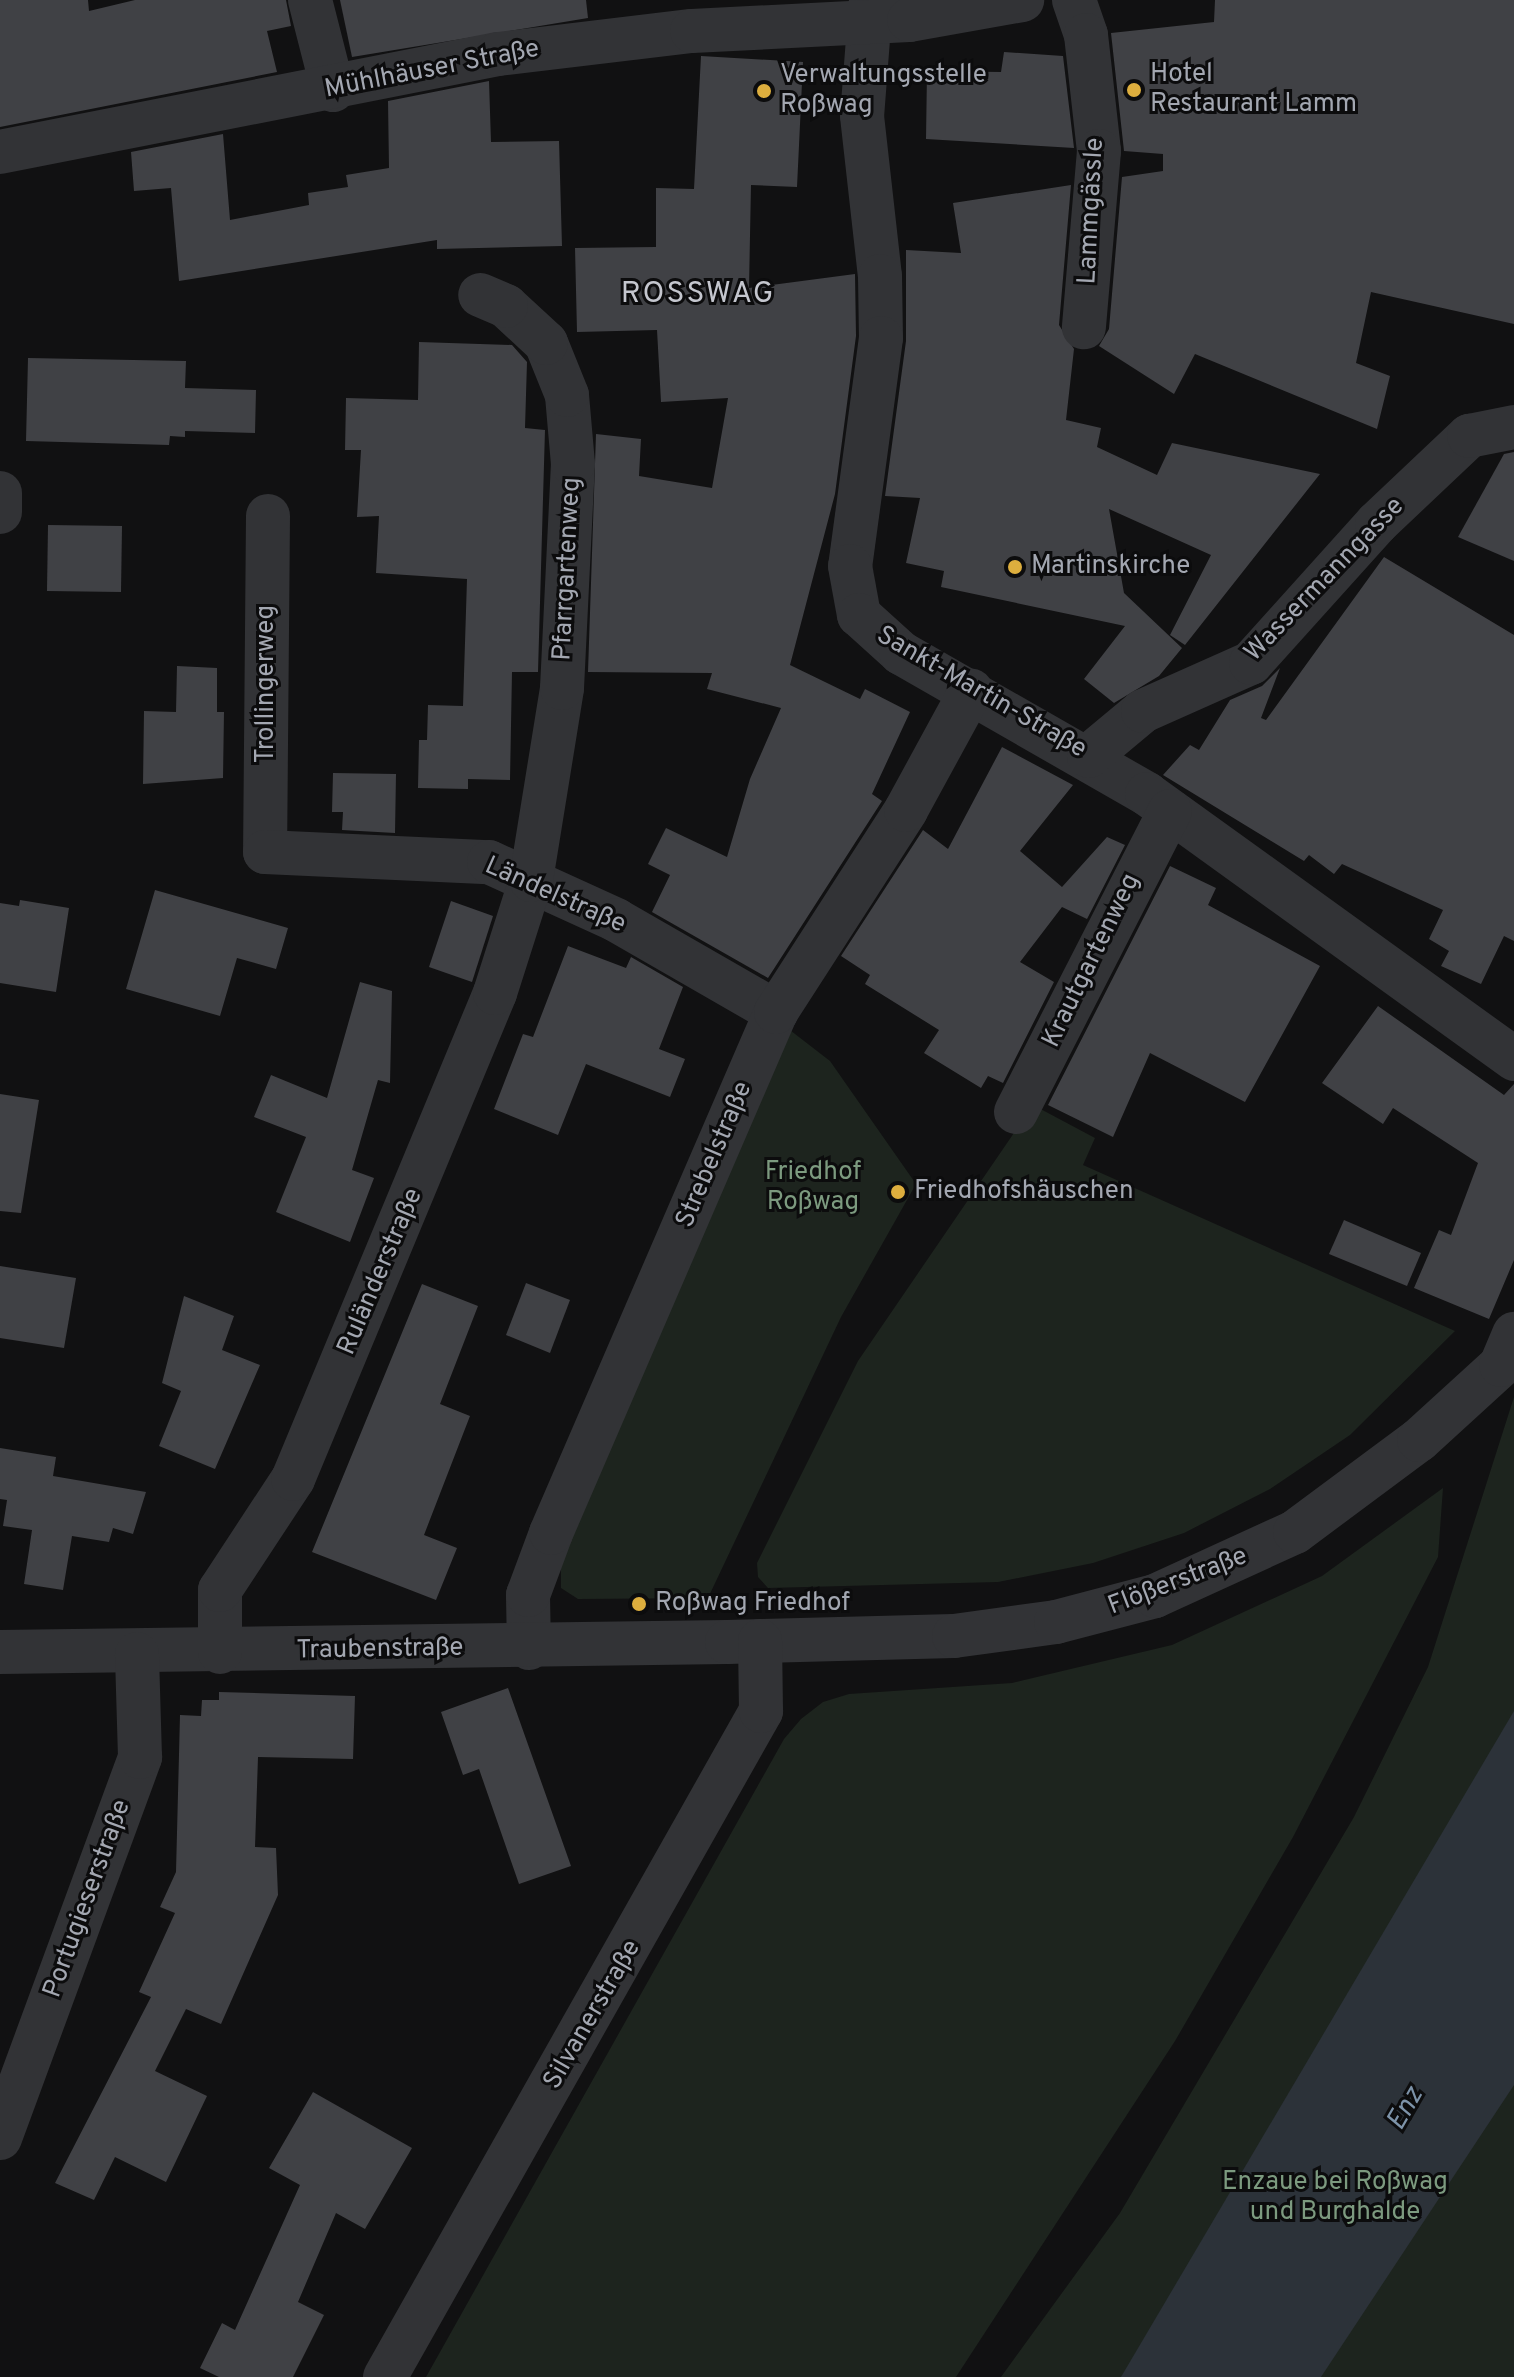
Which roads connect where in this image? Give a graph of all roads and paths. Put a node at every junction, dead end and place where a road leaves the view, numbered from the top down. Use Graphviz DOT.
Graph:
graph roads {
  1 [pos="310,0"];
  2 [pos="1022,0"];
  3 [pos="1074,0"];
  4 [pos="870,12"];
  5 [pos="333,90"];
  6 [pos="0,152"];
  7 [pos="480,295"];
  8 [pos="1084,327"];
  9 [pos="1514,427"];
  10 [pos="0,493"];
  11 [pos="0,512"];
  12 [pos="268,516"];
  13 [pos="971,691"];
  14 [pos="1089,756"];
  15 [pos="1170,811"];
  16 [pos="265,852"];
  17 [pos="531,880"];
  18 [pos="776,1012"];
  19 [pos="1514,1059"];
  20 [pos="1016,1112"];
  21 [pos="1514,1334"];
  22 [pos="760,1641"];
  23 [pos="529,1648"];
  24 [pos="0,1652"];
  25 [pos="220,1652"];
  26 [pos="137,1654"];
  27 [pos="0,2138"];
  28 [pos="385,2377"];
  1 -- 5 [label="street"];
  2 -- 4 [label="street, Mühlhäuser Straße"];
  3 -- 8 [label="street, Lammgässle"];
  4 -- 5 [label="street, Mühlhäuser Straße"];
  4 -- 13 [label="street, Sankt-Martin-Straße"];
  5 -- 6 [label="street, Mühlhäuser Straße"];
  7 -- 17 [label="street, Pfarrgartenweg"];
  9 -- 14 [label="street, Wassermanngasse"];
  10 -- 11 [label="street"];
  12 -- 16 [label="street, Trollingerweg"];
  13 -- 14 [label="street, Sankt-Martin-Straße"];
  13 -- 18 [label="street, Strebelstraße"];
  14 -- 15 [label="street, Sankt-Martin-Straße"];
  15 -- 19 [label="street, Sankt-Martin-Straße"];
  15 -- 20 [label="street, Krautgartenweg"];
  16 -- 17 [label="street, Ländelstraße"];
  17 -- 18 [label="street, Ländelstraße"];
  17 -- 25 [label="street, Ruländerstraße"];
  18 -- 23 [label="street, Strebelstraße"];
  21 -- 22 [label="street, Flößerstraße"];
  22 -- 23 [label="street, Traubenstraße"];
  22 -- 28 [label="street, Silvanerstraße"];
  23 -- 25 [label="street, Traubenstraße"];
  24 -- 26 [label="street, Traubenstraße"];
  25 -- 26 [label="street, Traubenstraße"];
  26 -- 27 [label="street, Portugieserstraße"];
}
